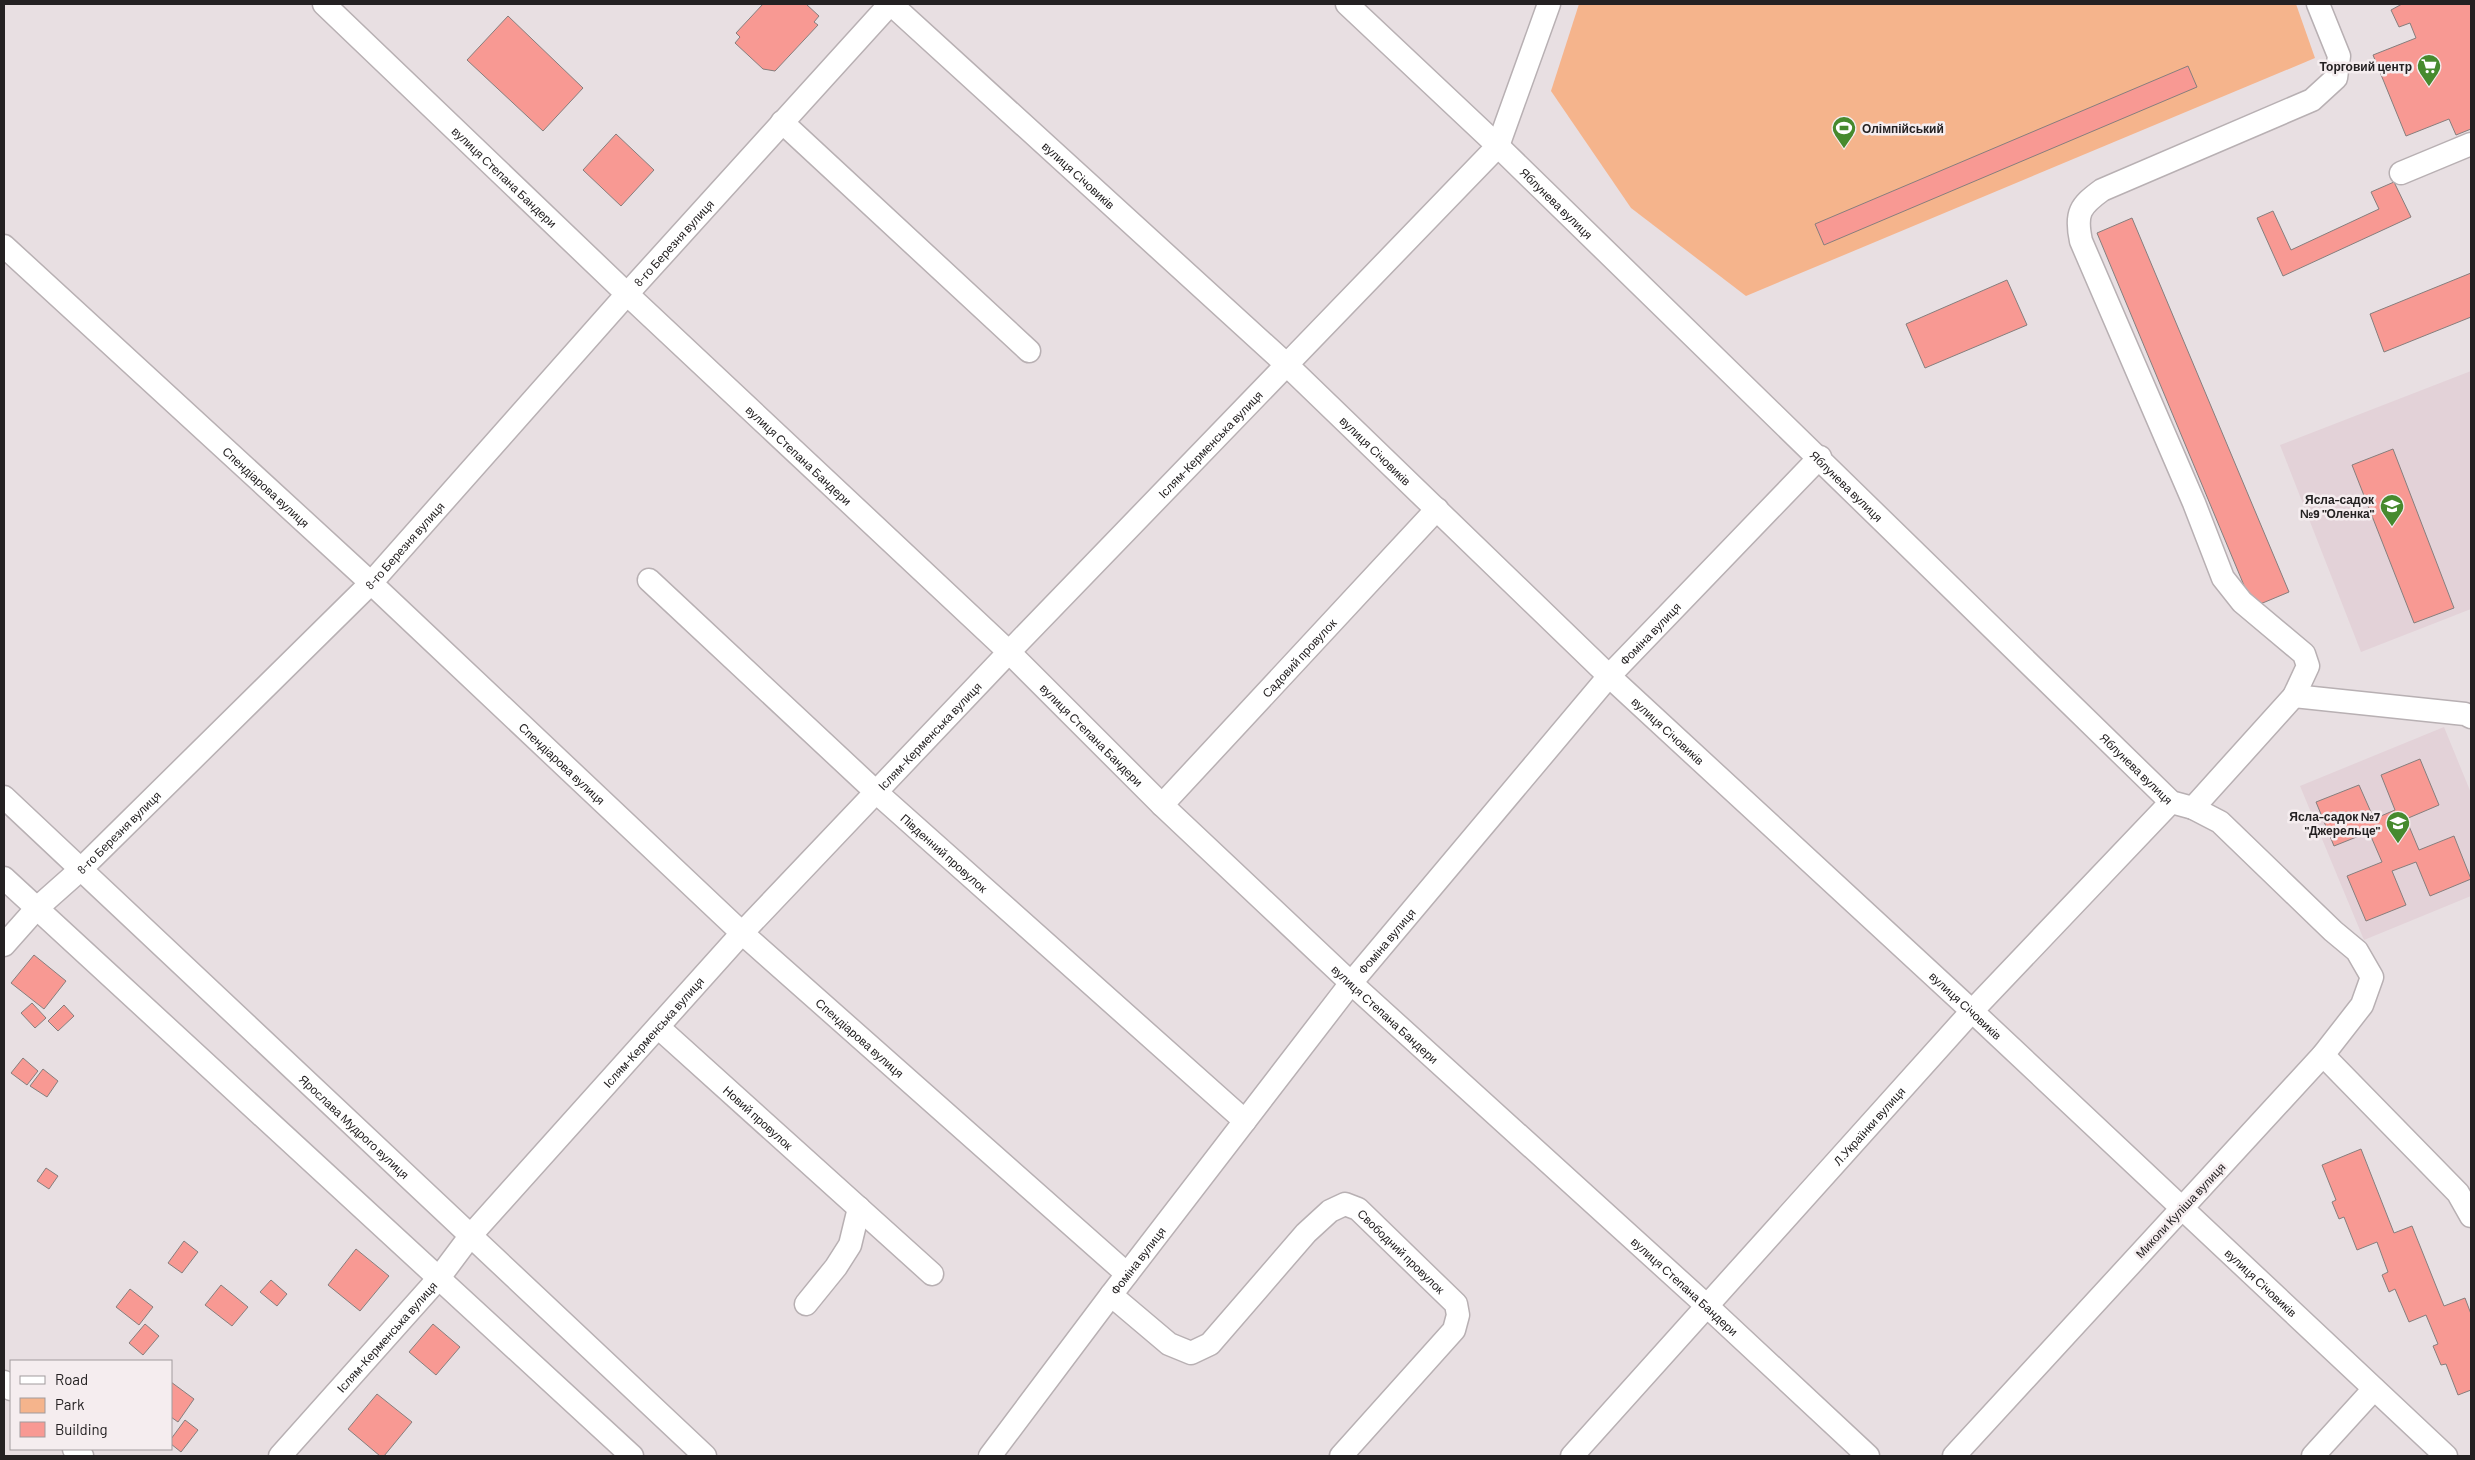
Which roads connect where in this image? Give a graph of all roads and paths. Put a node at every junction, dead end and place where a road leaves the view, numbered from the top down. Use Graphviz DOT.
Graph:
graph roads {
  1 [pos="324,4"];
  2 [pos="890,4"];
  3 [pos="1347,4"];
  4 [pos="1549,4"];
  5 [pos="2318,4"];
  6 [pos="782,122"];
  7 [pos="2471,144"];
  8 [pos="1498,146"];
  9 [pos="2401,173"];
  10 [pos="4,246"];
  11 [pos="627,294"];
  12 [pos="1029,351"];
  13 [pos="1287,364"];
  14 [pos="1820,457"];
  15 [pos="1437,510"];
  16 [pos="649,580"];
  17 [pos="372,583"];
  18 [pos="1009,652"];
  19 [pos="1609,676"];
  20 [pos="2294,696"];
  21 [pos="2471,717"];
  22 [pos="876,792"];
  23 [pos="4,797"];
  24 [pos="2171,802"];
  25 [pos="1162,806"];
  26 [pos="2192,808"];
  27 [pos="80,870"];
  28 [pos="4,878"];
  29 [pos="36,909"];
  30 [pos="742,933"];
  31 [pos="4,945"];
  32 [pos="2357,951"];
  33 [pos="1351,983"];
  34 [pos="1972,1011"];
  35 [pos="658,1027"];
  36 [pos="2324,1055"];
  37 [pos="1245,1121"];
  38 [pos="2182,1207"];
  39 [pos="859,1208"];
  40 [pos="2471,1216"];
  41 [pos="471,1235"];
  42 [pos="932,1274"];
  43 [pos="1127,1274"];
  44 [pos="438,1279"];
  45 [pos="1111,1295"];
  46 [pos="806,1304"];
  47 [pos="1707,1306"];
  48 [pos="2374,1389"];
  49 [pos="280,1456"];
  50 [pos="632,1456"];
  51 [pos="705,1456"];
  52 [pos="990,1456"];
  53 [pos="1341,1456"];
  54 [pos="1572,1456"];
  55 [pos="1868,1456"];
  56 [pos="1954,1456"];
  57 [pos="2313,1456"];
  58 [pos="2446,1456"];
  1 -- 11 [label="street, вулиця Степана Бандери"];
  2 -- 6 [label="street, 8-го Березня вулиця"];
  2 -- 13 [label="street, вулиця Січовиків"];
  3 -- 8 [label="street, Яблунева вулиця"];
  4 -- 8 [label="street, Іслям-Керменська вулиця"];
  5 -- 20 [label="street"];
  6 -- 11 [label="street, 8-го Березня вулиця"];
  6 -- 12 [label="street"];
  7 -- 9 [label="street"];
  8 -- 13 [label="street, Іслям-Керменська вулиця"];
  8 -- 14 [label="street, Яблунева вулиця"];
  10 -- 17 [label="street, Спендіарова вулиця"];
  11 -- 17 [label="street, 8-го Березня вулиця"];
  11 -- 18 [label="street, вулиця Степана Бандери"];
  13 -- 15 [label="street, вулиця Січовиків"];
  13 -- 18 [label="street, Іслям-Керменська вулиця"];
  14 -- 19 [label="street, Фоміна вулиця"];
  14 -- 24 [label="street, Яблунева вулиця"];
  15 -- 19 [label="street, вулиця Січовиків"];
  15 -- 25 [label="street, Садовий провулок"];
  16 -- 22 [label="street, Південний провулок"];
  17 -- 27 [label="street, 8-го Березня вулиця"];
  17 -- 30 [label="street, Спендіарова вулиця"];
  18 -- 22 [label="street, Іслям-Керменська вулиця"];
  18 -- 25 [label="street, вулиця Степана Бандери"];
  19 -- 33 [label="street, Фоміна вулиця"];
  19 -- 34 [label="street, вулиця Січовиків"];
  20 -- 21 [label="street"];
  20 -- 26 [label="street"];
  22 -- 30 [label="street, Іслям-Керменська вулиця"];
  22 -- 37 [label="street, Південний провулок"];
  23 -- 27 [label="street, Ярослава Мудрого вулиця"];
  24 -- 26 [label="street, Яблунева вулиця"];
  24 -- 34 [label="street, Л.Українки вулиця"];
  25 -- 33 [label="street, вулиця Степана Бандери"];
  26 -- 32 [label="street, Яблунева вулиця"];
  27 -- 29 [label="street, 8-го Березня вулиця"];
  27 -- 41 [label="street, Ярослава Мудрого вулиця"];
  28 -- 29 [label="street"];
  29 -- 31 [label="street, 8-го Березня вулиця"];
  29 -- 44 [label="street"];
  30 -- 35 [label="street, Іслям-Керменська вулиця"];
  30 -- 43 [label="street, Спендіарова вулиця"];
  32 -- 36 [label="street, Миколи Куліша вулиця"];
  33 -- 37 [label="street, Фоміна вулиця"];
  33 -- 47 [label="street, вулиця Степана Бандери"];
  34 -- 38 [label="street, вулиця Січовиків"];
  34 -- 47 [label="street, Л.Українки вулиця"];
  35 -- 39 [label="street, Новий провулок"];
  35 -- 41 [label="street, Іслям-Керменська вулиця"];
  36 -- 38 [label="street, Миколи Куліша вулиця"];
  36 -- 40 [label="street"];
  37 -- 43 [label="street, Фоміна вулиця"];
  38 -- 48 [label="street, вулиця Січовиків"];
  38 -- 56 [label="street, Миколи Куліша вулиця"];
  39 -- 42 [label="street, Новий провулок"];
  39 -- 46 [label="street"];
  41 -- 44 [label="street, Іслям-Керменська вулиця"];
  41 -- 51 [label="street, Ярослава Мудрого вулиця"];
  43 -- 45 [label="street, Фоміна вулиця"];
  44 -- 49 [label="street, Іслям-Керменська вулиця"];
  44 -- 50 [label="street"];
  45 -- 52 [label="street, Фоміна вулиця"];
  45 -- 53 [label="street, Свободний провулок"];
  47 -- 54 [label="street, Л.Українки вулиця"];
  47 -- 55 [label="street, вулиця Степана Бандери"];
  48 -- 57 [label="street"];
  48 -- 58 [label="street, вулиця Січовиків"];
}
